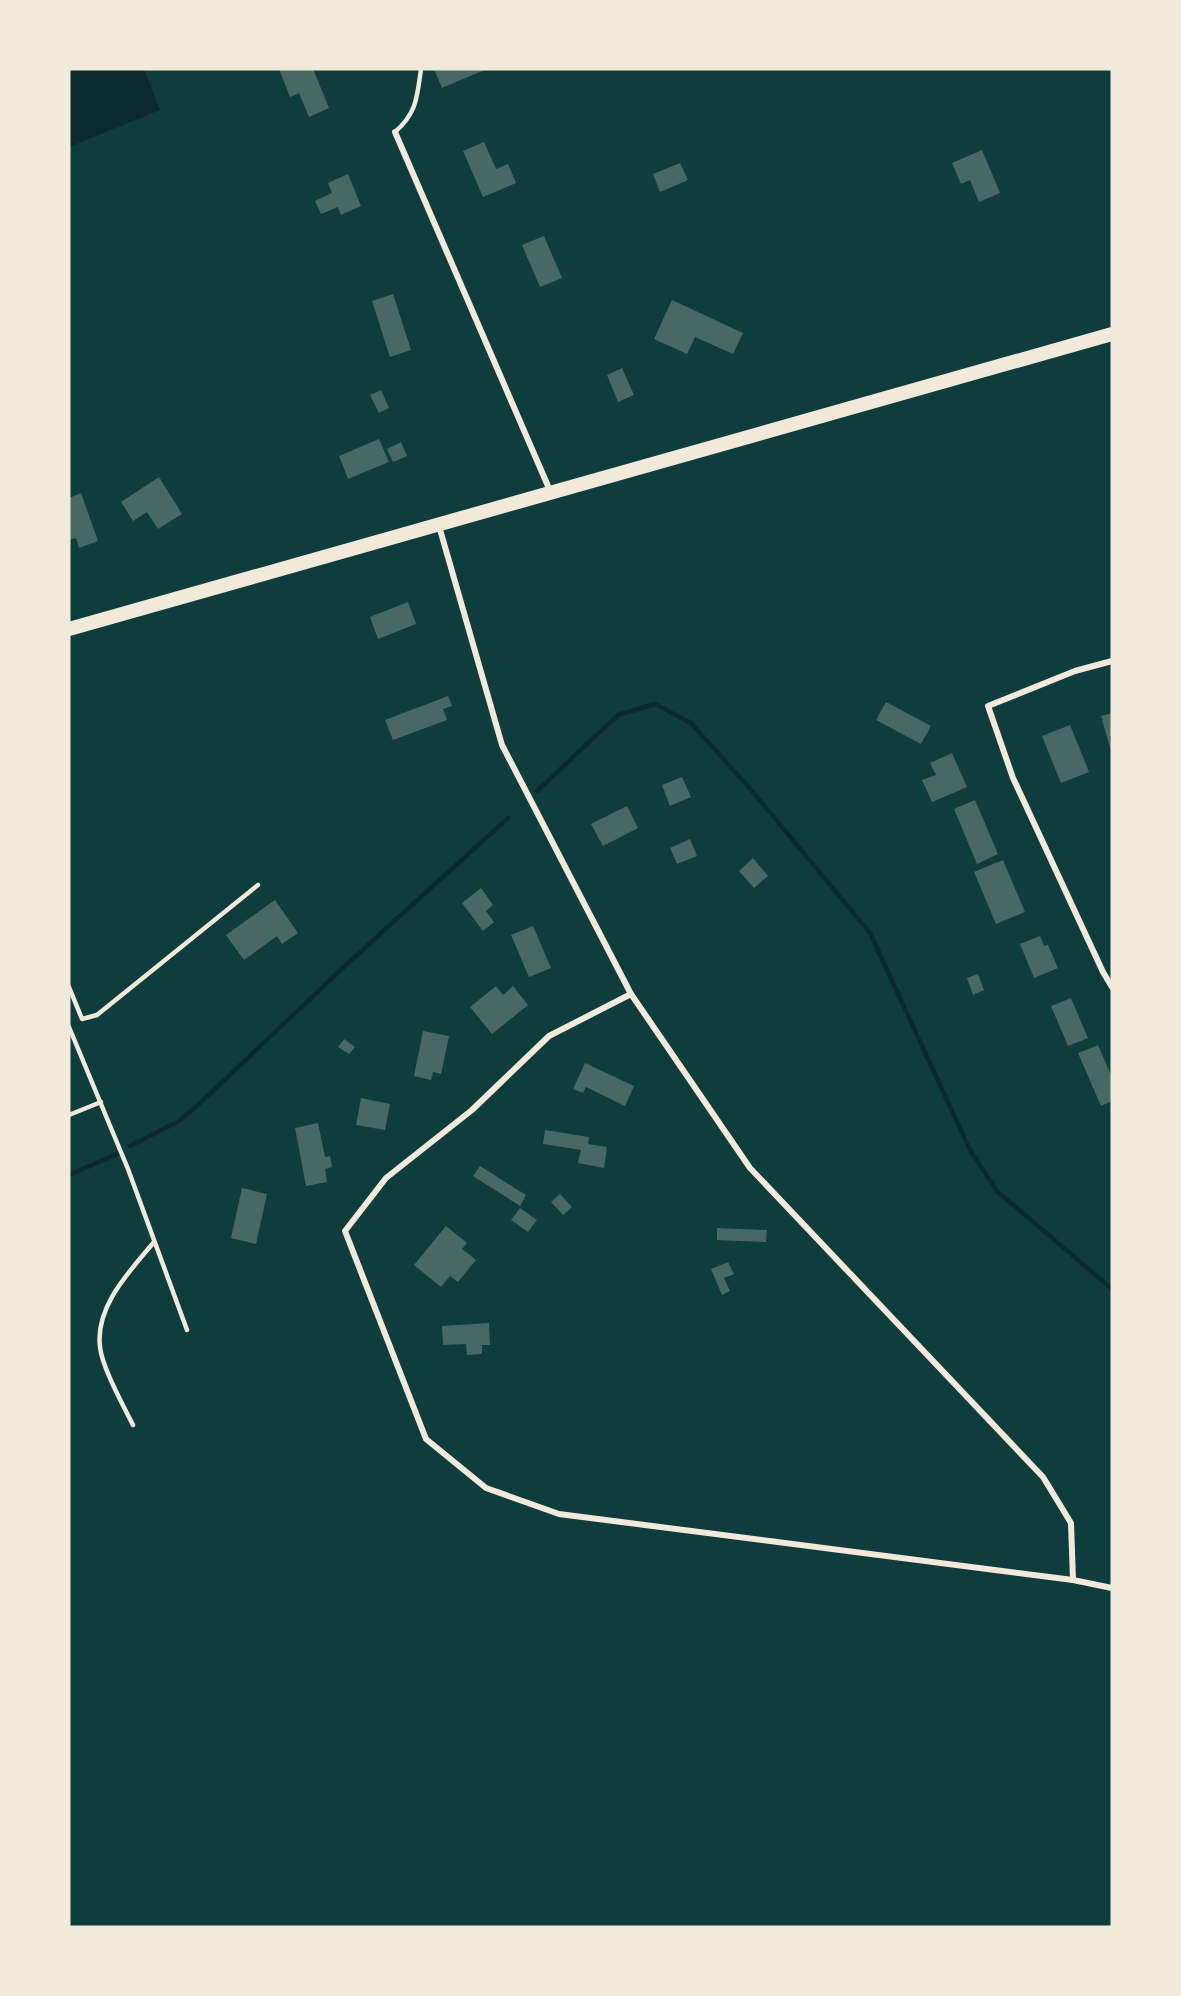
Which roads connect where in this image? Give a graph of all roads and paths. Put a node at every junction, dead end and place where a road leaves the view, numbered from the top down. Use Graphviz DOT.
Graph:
graph roads {
  1 [pos="421,69"];
  2 [pos="395,132"];
  3 [pos="1112,334"];
  4 [pos="551,493"];
  5 [pos="438,525"];
  6 [pos="69,629"];
  7 [pos="1112,661"];
  8 [pos="258,885"];
  9 [pos="69,987"];
  10 [pos="1112,987"];
  11 [pos="631,994"];
  12 [pos="69,1027"];
  13 [pos="101,1102"];
  14 [pos="69,1115"];
  15 [pos="154,1242"];
  16 [pos="187,1330"];
  17 [pos="132,1425"];
  18 [pos="1073,1580"];
  19 [pos="1112,1588"];
  1 -- 2 [label="lane"];
  2 -- 4 [label="street"];
  3 -- 4 [label="main road"];
  4 -- 5 [label="main road"];
  5 -- 6 [label="main road"];
  5 -- 11 [label="street"];
  7 -- 10 [label="street"];
  8 -- 9 [label="lane"];
  11 -- 18 [label="street"];
  11 -- 18 [label="street"];
  12 -- 13 [label="lane"];
  13 -- 14 [label="lane"];
  13 -- 15 [label="lane"];
  15 -- 16 [label="lane"];
  15 -- 17 [label="lane"];
  18 -- 19 [label="street"];
}
